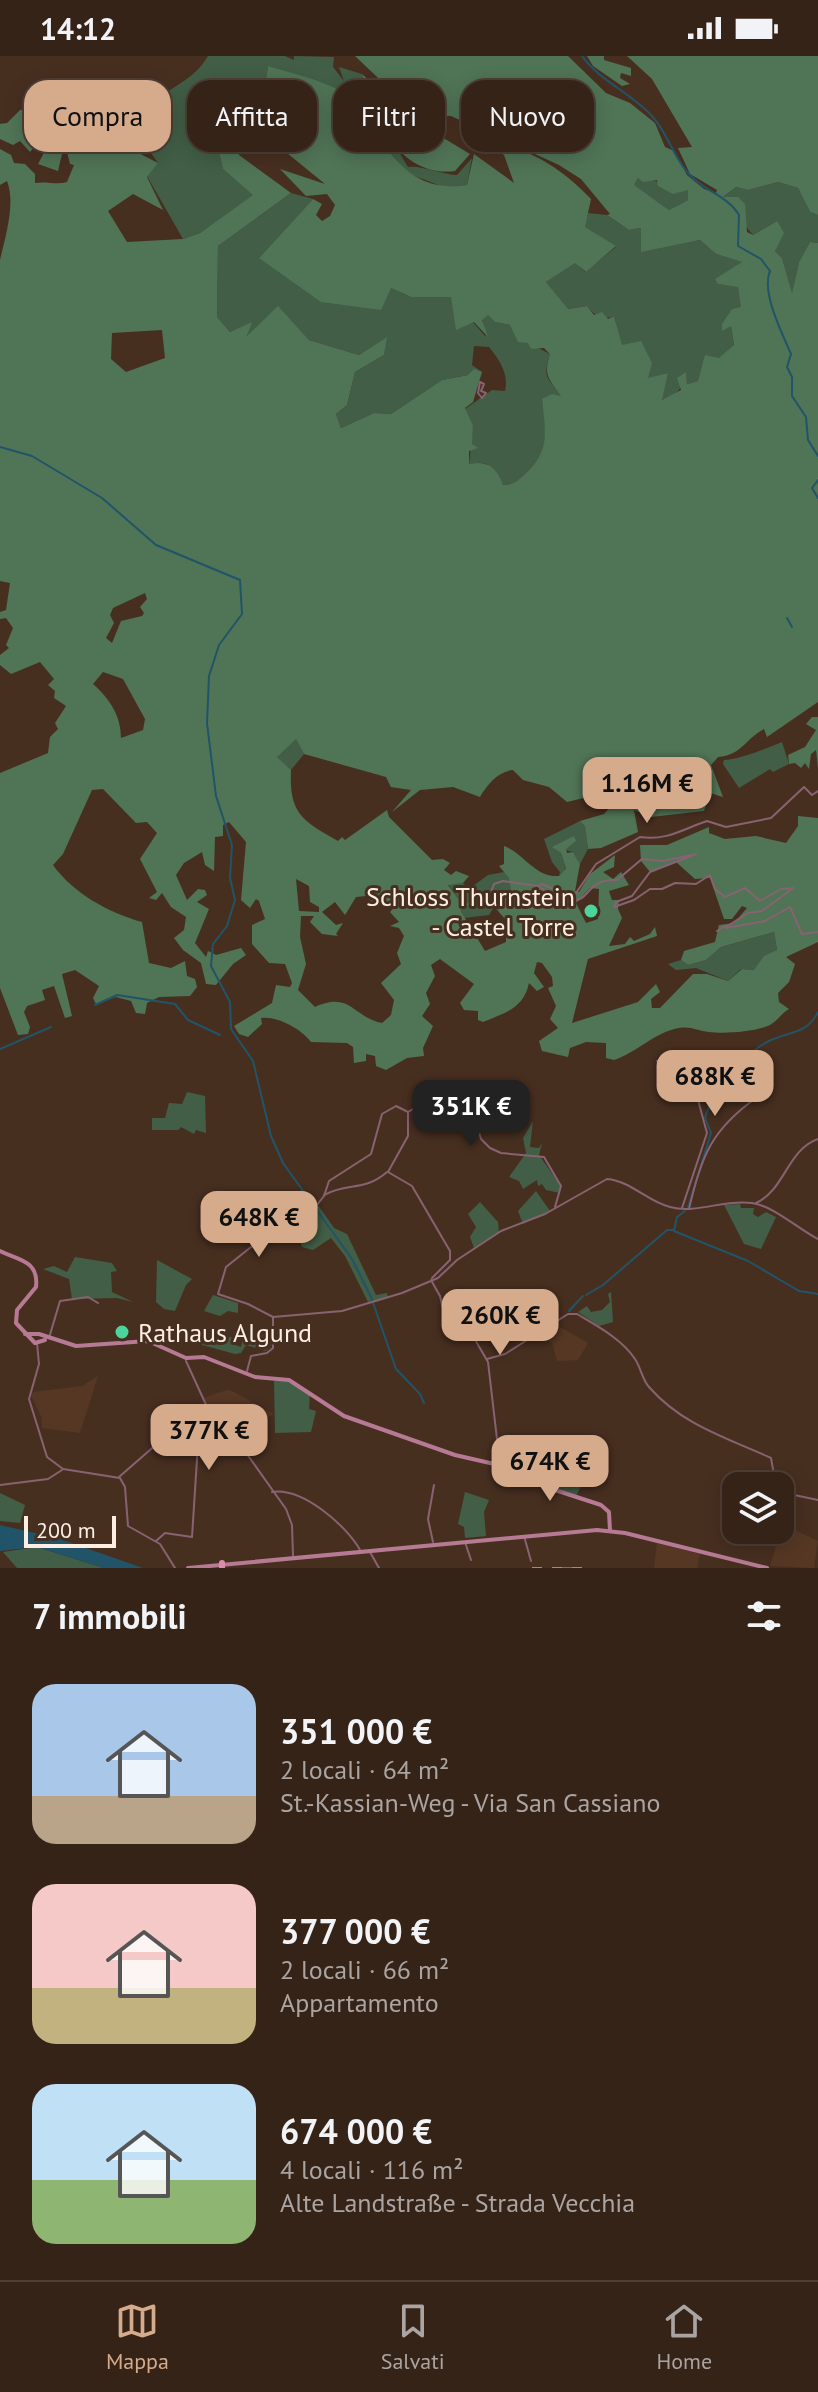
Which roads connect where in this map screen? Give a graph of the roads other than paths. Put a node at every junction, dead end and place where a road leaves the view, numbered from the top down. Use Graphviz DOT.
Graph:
graph roads {
  1 [pos="818,791"];
  2 [pos="538,886"];
  3 [pos="490,895"];
  4 [pos="726,925"];
  5 [pos="717,931"];
  6 [pos="818,932"];
  7 [pos="657,1061"];
  8 [pos="756,1098"];
  9 [pos="408,1112"];
  10 [pos="818,1139"];
  11 [pos="388,1172"];
  12 [pos="324,1196"];
  13 [pos="755,1203"];
  14 [pos="555,1208"];
  15 [pos="682,1209"];
  16 [pos="689,1209"];
  17 [pos="240,1233"];
  18 [pos="262,1238"];
  19 [pos="818,1239"];
  20 [pos="0,1251"];
  21 [pos="431,1279"];
  22 [pos="98,1303"];
  23 [pos="273,1317"];
  24 [pos="25,1334"];
  25 [pos="42,1340"];
  26 [pos="186,1358"];
  27 [pos="487,1359"];
  28 [pos="246,1372"];
  29 [pos="216,1422"];
  30 [pos="199,1428"];
  31 [pos="501,1465"];
  32 [pos="63,1469"];
  33 [pos="774,1472"];
  34 [pos="119,1477"];
  35 [pos="0,1485"];
  36 [pos="434,1485"];
  37 [pos="272,1492"];
  38 [pos="794,1495"];
  39 [pos="818,1500"];
  40 [pos="610,1531"];
  41 [pos="524,1535"];
  42 [pos="156,1541"];
  43 [pos="465,1541"];
  44 [pos="433,1543"];
  45 [pos="369,1549"];
  46 [pos="360,1550"];
  47 [pos="293,1556"];
  48 [pos="471,1560"];
  49 [pos="531,1561"];
  50 [pos="222,1565"];
  51 [pos="175,1568"];
  52 [pos="188,1568"];
  53 [pos="379,1568"];
  54 [pos="553,1568"];
  55 [pos="575,1568"];
  56 [pos="767,1568"];
  1 -- 2 [label="street"];
  2 -- 3 [label="street"];
  2 -- 4 [label="street"];
  4 -- 5 [label="street"];
  4 -- 6 [label="street"];
  7 -- 15 [label="street"];
  8 -- 16 [label="street"];
  9 -- 11 [label="street"];
  9 -- 12 [label="street"];
  9 -- 14 [label="street"];
  10 -- 13 [label="street"];
  11 -- 12 [label="street"];
  11 -- 21 [label="street"];
  12 -- 18 [label="street"];
  13 -- 16 [label="street"];
  13 -- 19 [label="street"];
  14 -- 15 [label="street"];
  14 -- 21 [label="street"];
  15 -- 16 [label="street"];
  17 -- 18 [label="street"];
  18 -- 23 [label="street"];
  20 -- 24 [label="main road"];
  21 -- 23 [label="street"];
  21 -- 27 [label="street"];
  22 -- 25 [label="street"];
  23 -- 28 [label="street"];
  24 -- 25 [label="main road"];
  24 -- 25 [label="main road"];
  25 -- 26 [label="main road"];
  25 -- 32 [label="street"];
  26 -- 28 [label="main road"];
  26 -- 29 [label="street"];
  27 -- 31 [label="street"];
  27 -- 33 [label="street"];
  28 -- 31 [label="main road"];
  29 -- 30 [label="street"];
  29 -- 37 [label="street"];
  30 -- 34 [label="street"];
  30 -- 42 [label="street"];
  31 -- 40 [label="main road"];
  32 -- 34 [label="street"];
  32 -- 35 [label="street"];
  34 -- 42 [label="street"];
  36 -- 44 [label="street"];
  37 -- 46 [label="street"];
  37 -- 47 [label="street"];
  38 -- 39 [label="street"];
  40 -- 41 [label="main road"];
  40 -- 56 [label="main road"];
  41 -- 43 [label="main road"];
  41 -- 49 [label="street"];
  42 -- 51 [label="street"];
  43 -- 44 [label="main road"];
  43 -- 48 [label="street"];
  44 -- 45 [label="main road"];
  45 -- 46 [label="main road"];
  45 -- 53 [label="street"];
  46 -- 47 [label="main road"];
  47 -- 50 [label="main road"];
  50 -- 52 [label="main road"];
  54 -- 55 [label="street"];
}
